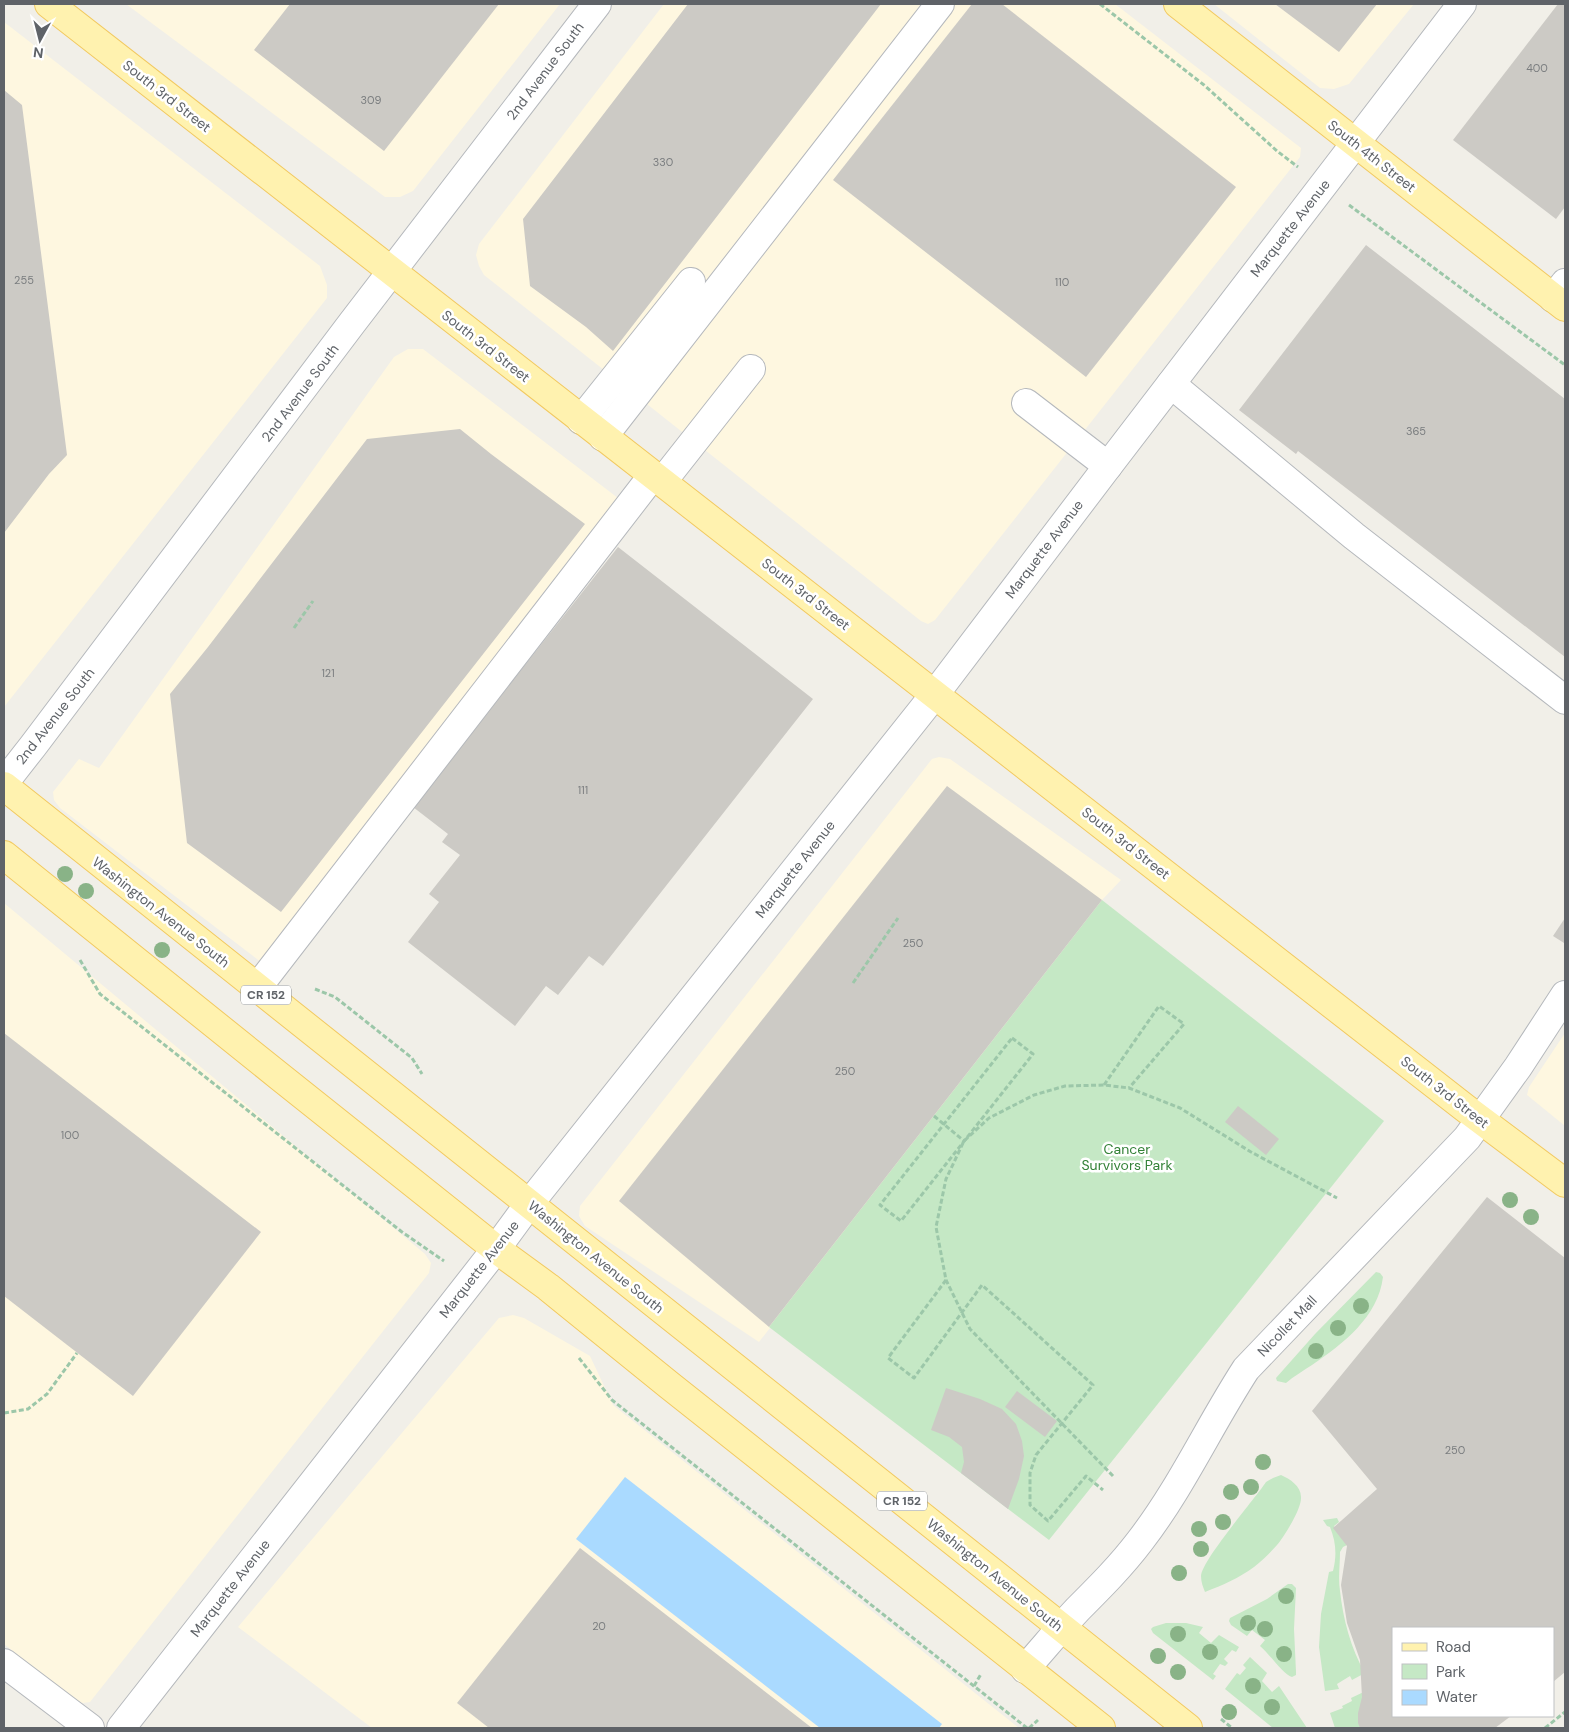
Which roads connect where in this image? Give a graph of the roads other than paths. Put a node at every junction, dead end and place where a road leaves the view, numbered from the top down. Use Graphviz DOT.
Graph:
graph roads {
  1 [pos="49,4"];
  2 [pos="597,4"];
  3 [pos="940,4"];
  4 [pos="1178,4"];
  5 [pos="1462,4"];
  6 [pos="1356,143"];
  7 [pos="392,273"];
  8 [pos="690,282"];
  9 [pos="1561,296"];
  10 [pos="751,369"];
  11 [pos="1171,384"];
  12 [pos="1026,403"];
  13 [pos="581,420"];
  14 [pos="603,436"];
  15 [pos="1108,466"];
  16 [pos="657,479"];
  17 [pos="934,694"];
  18 [pos="1565,700"];
  19 [pos="4,785"];
  20 [pos="4,855"];
  21 [pos="257,988"];
  22 [pos="1565,995"];
  23 [pos="1480,1120"];
  24 [pos="1565,1183"];
  25 [pos="530,1204"];
  26 [pos="496,1249"];
  27 [pos="1061,1628"];
  28 [pos="4,1663"];
  29 [pos="1025,1669"];
  30 [pos="90,1728"];
  31 [pos="121,1728"];
  32 [pos="1101,1728"];
  33 [pos="1188,1728"];
  1 -- 7 [label="main road, South 3rd Street"];
  2 -- 7 [label="street, 2nd Avenue South"];
  3 -- 14 [label="street"];
  4 -- 6 [label="main road, South 4th Street"];
  5 -- 6 [label="street, Marquette Avenue"];
  6 -- 9 [label="main road, South 4th Street"];
  6 -- 11 [label="street, Marquette Avenue"];
  7 -- 13 [label="main road, South 3rd Street"];
  7 -- 19 [label="street, 2nd Avenue South"];
  8 -- 13 [label="street"];
  10 -- 16 [label="street"];
  11 -- 15 [label="street, Marquette Avenue"];
  11 -- 18 [label="street"];
  12 -- 15 [label="street"];
  13 -- 14 [label="main road, South 3rd Street"];
  14 -- 16 [label="main road, South 3rd Street"];
  15 -- 17 [label="street, Marquette Avenue"];
  16 -- 17 [label="main road, South 3rd Street"];
  16 -- 21 [label="street"];
  17 -- 23 [label="main road, South 3rd Street"];
  17 -- 25 [label="street, Marquette Avenue"];
  19 -- 21 [label="main road, Washington Avenue South / CR 152"];
  20 -- 26 [label="main road"];
  21 -- 25 [label="main road, Washington Avenue South / CR 152"];
  22 -- 23 [label="street, Nicollet Mall"];
  23 -- 24 [label="main road, South 3rd Street"];
  23 -- 27 [label="street, Nicollet Mall"];
  25 -- 26 [label="street, Marquette Avenue"];
  25 -- 27 [label="main road, Washington Avenue South / CR 152"];
  26 -- 29 [label="main road"];
  26 -- 31 [label="street, Marquette Avenue"];
  27 -- 29 [label="street, Nicollet Mall"];
  27 -- 33 [label="main road, Washington Avenue South / CR 152"];
  28 -- 30 [label="street"];
  29 -- 32 [label="main road"];
}
